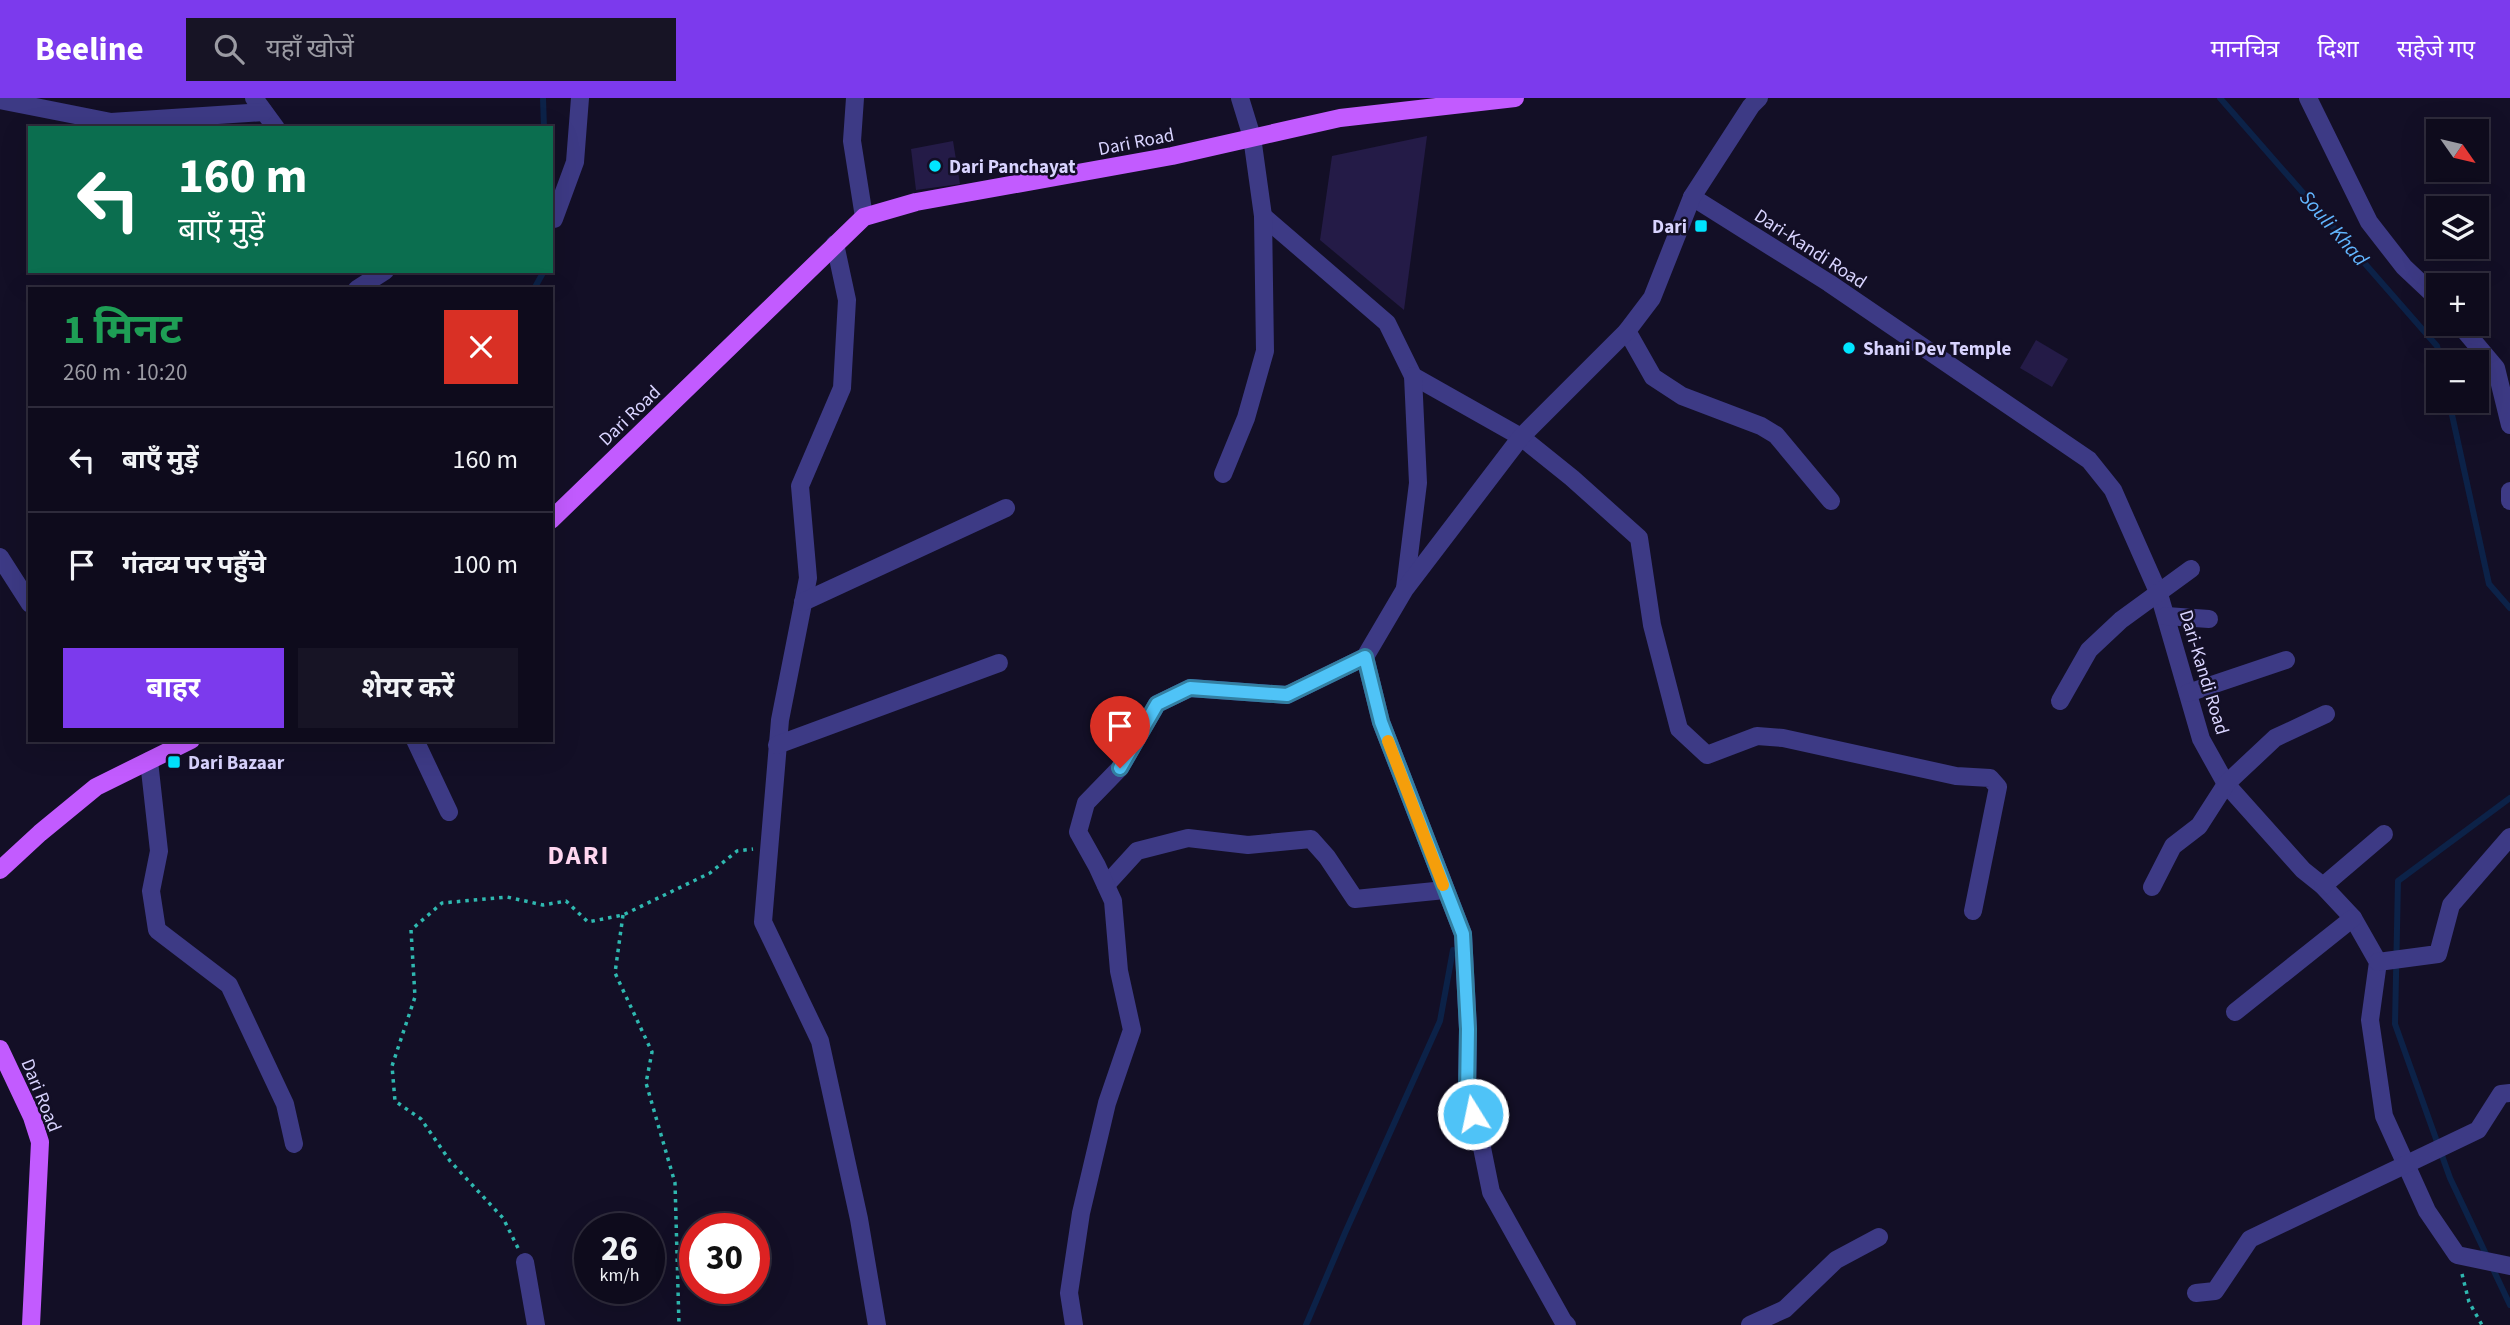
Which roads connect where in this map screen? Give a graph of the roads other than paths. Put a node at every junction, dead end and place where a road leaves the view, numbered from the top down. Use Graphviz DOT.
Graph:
graph roads {
  1 [pos="580,98"];
  2 [pos="855,98"];
  3 [pos="1240,98"];
  4 [pos="1515,98"];
  5 [pos="1759,98"];
  6 [pos="2308,98"];
  7 [pos="0,100"];
  8 [pos="259,105"];
  9 [pos="275,126"];
  10 [pos="1252,137"];
  11 [pos="1692,197"];
  12 [pos="1263,216"];
  13 [pos="864,217"];
  14 [pos="553,219"];
  15 [pos="835,244"];
  16 [pos="382,273"];
  17 [pos="360,287"];
  18 [pos="2426,288"];
  19 [pos="1627,331"];
  20 [pos="2469,336"];
  21 [pos="1413,376"];
  22 [pos="2510,425"];
  23 [pos="1521,437"];
  24 [pos="1223,474"];
  25 [pos="2510,491"];
  26 [pos="1831,501"];
  27 [pos="2510,501"];
  28 [pos="1006,508"];
  29 [pos="553,518"];
  30 [pos="0,557"];
  31 [pos="2191,569"];
  32 [pos="1405,589"];
  33 [pos="2159,594"];
  34 [pos="28,601"];
  35 [pos="803,602"];
  36 [pos="2166,616"];
  37 [pos="2209,619"];
  38 [pos="1365,657"];
  39 [pos="2286,660"];
  40 [pos="999,663"];
  41 [pos="2188,693"];
  42 [pos="2060,701"];
  43 [pos="2326,714"];
  44 [pos="187,742"];
  45 [pos="416,742"];
  46 [pos="777,745"];
  47 [pos="149,761"];
  48 [pos="2226,783"];
  49 [pos="449,812"];
  50 [pos="2385,834"];
  51 [pos="2510,837"];
  52 [pos="0,870"];
  53 [pos="1106,885"];
  54 [pos="2323,886"];
  55 [pos="2152,887"];
  56 [pos="1445,890"];
  57 [pos="1973,911"];
  58 [pos="2353,918"];
  59 [pos="2378,962"];
  60 [pos="2235,1012"];
  61 [pos="0,1049"];
  62 [pos="2510,1093"];
  63 [pos="294,1144"];
  64 [pos="2406,1163"];
  65 [pos="1879,1237"];
  66 [pos="525,1262"];
  67 [pos="2510,1266"];
  68 [pos="2196,1293"];
  69 [pos="31,1325"];
  70 [pos="536,1325"];
  71 [pos="877,1325"];
  72 [pos="1074,1325"];
  73 [pos="1567,1325"];
  74 [pos="1750,1325"];
  1 -- 14 [label="street"];
  2 -- 13 [label="street"];
  3 -- 10 [label="street"];
  4 -- 10 [label="main road, Dari Road"];
  5 -- 11 [label="street"];
  6 -- 18 [label="street"];
  7 -- 8 [label="street"];
  8 -- 9 [label="street"];
  10 -- 12 [label="street"];
  10 -- 13 [label="main road, Dari Road"];
  11 -- 19 [label="street"];
  11 -- 33 [label="street, Dari-Kandi Road"];
  12 -- 21 [label="street"];
  12 -- 24 [label="street"];
  13 -- 15 [label="main road, Dari Road"];
  15 -- 29 [label="main road, Dari Road"];
  15 -- 35 [label="street"];
  16 -- 17 [label="street"];
  19 -- 23 [label="street"];
  19 -- 26 [label="street"];
  20 -- 22 [label="street"];
  21 -- 23 [label="street"];
  21 -- 32 [label="street"];
  23 -- 32 [label="street"];
  23 -- 57 [label="street"];
  25 -- 27 [label="street"];
  28 -- 35 [label="street"];
  30 -- 34 [label="street"];
  31 -- 33 [label="street"];
  32 -- 38 [label="street"];
  33 -- 36 [label="street, Dari-Kandi Road"];
  33 -- 42 [label="street"];
  35 -- 46 [label="street"];
  36 -- 37 [label="street"];
  36 -- 41 [label="street, Dari-Kandi Road"];
  38 -- 53 [label="street"];
  38 -- 56 [label="street"];
  39 -- 41 [label="street"];
  40 -- 46 [label="street"];
  41 -- 48 [label="street, Dari-Kandi Road"];
  43 -- 48 [label="street"];
  44 -- 47 [label="main road"];
  45 -- 49 [label="street"];
  46 -- 71 [label="street"];
  47 -- 52 [label="main road"];
  47 -- 63 [label="street"];
  48 -- 54 [label="street, Dari-Kandi Road"];
  48 -- 55 [label="street"];
  50 -- 54 [label="street"];
  51 -- 59 [label="street"];
  53 -- 56 [label="street"];
  53 -- 72 [label="street"];
  54 -- 58 [label="street, Dari-Kandi Road"];
  56 -- 73 [label="street"];
  58 -- 59 [label="street, Dari-Kandi Road"];
  58 -- 60 [label="street"];
  59 -- 64 [label="street"];
  61 -- 69 [label="main road, Dari Road"];
  62 -- 64 [label="street"];
  64 -- 67 [label="street"];
  64 -- 68 [label="street"];
  65 -- 74 [label="street"];
  66 -- 70 [label="street"];
}
